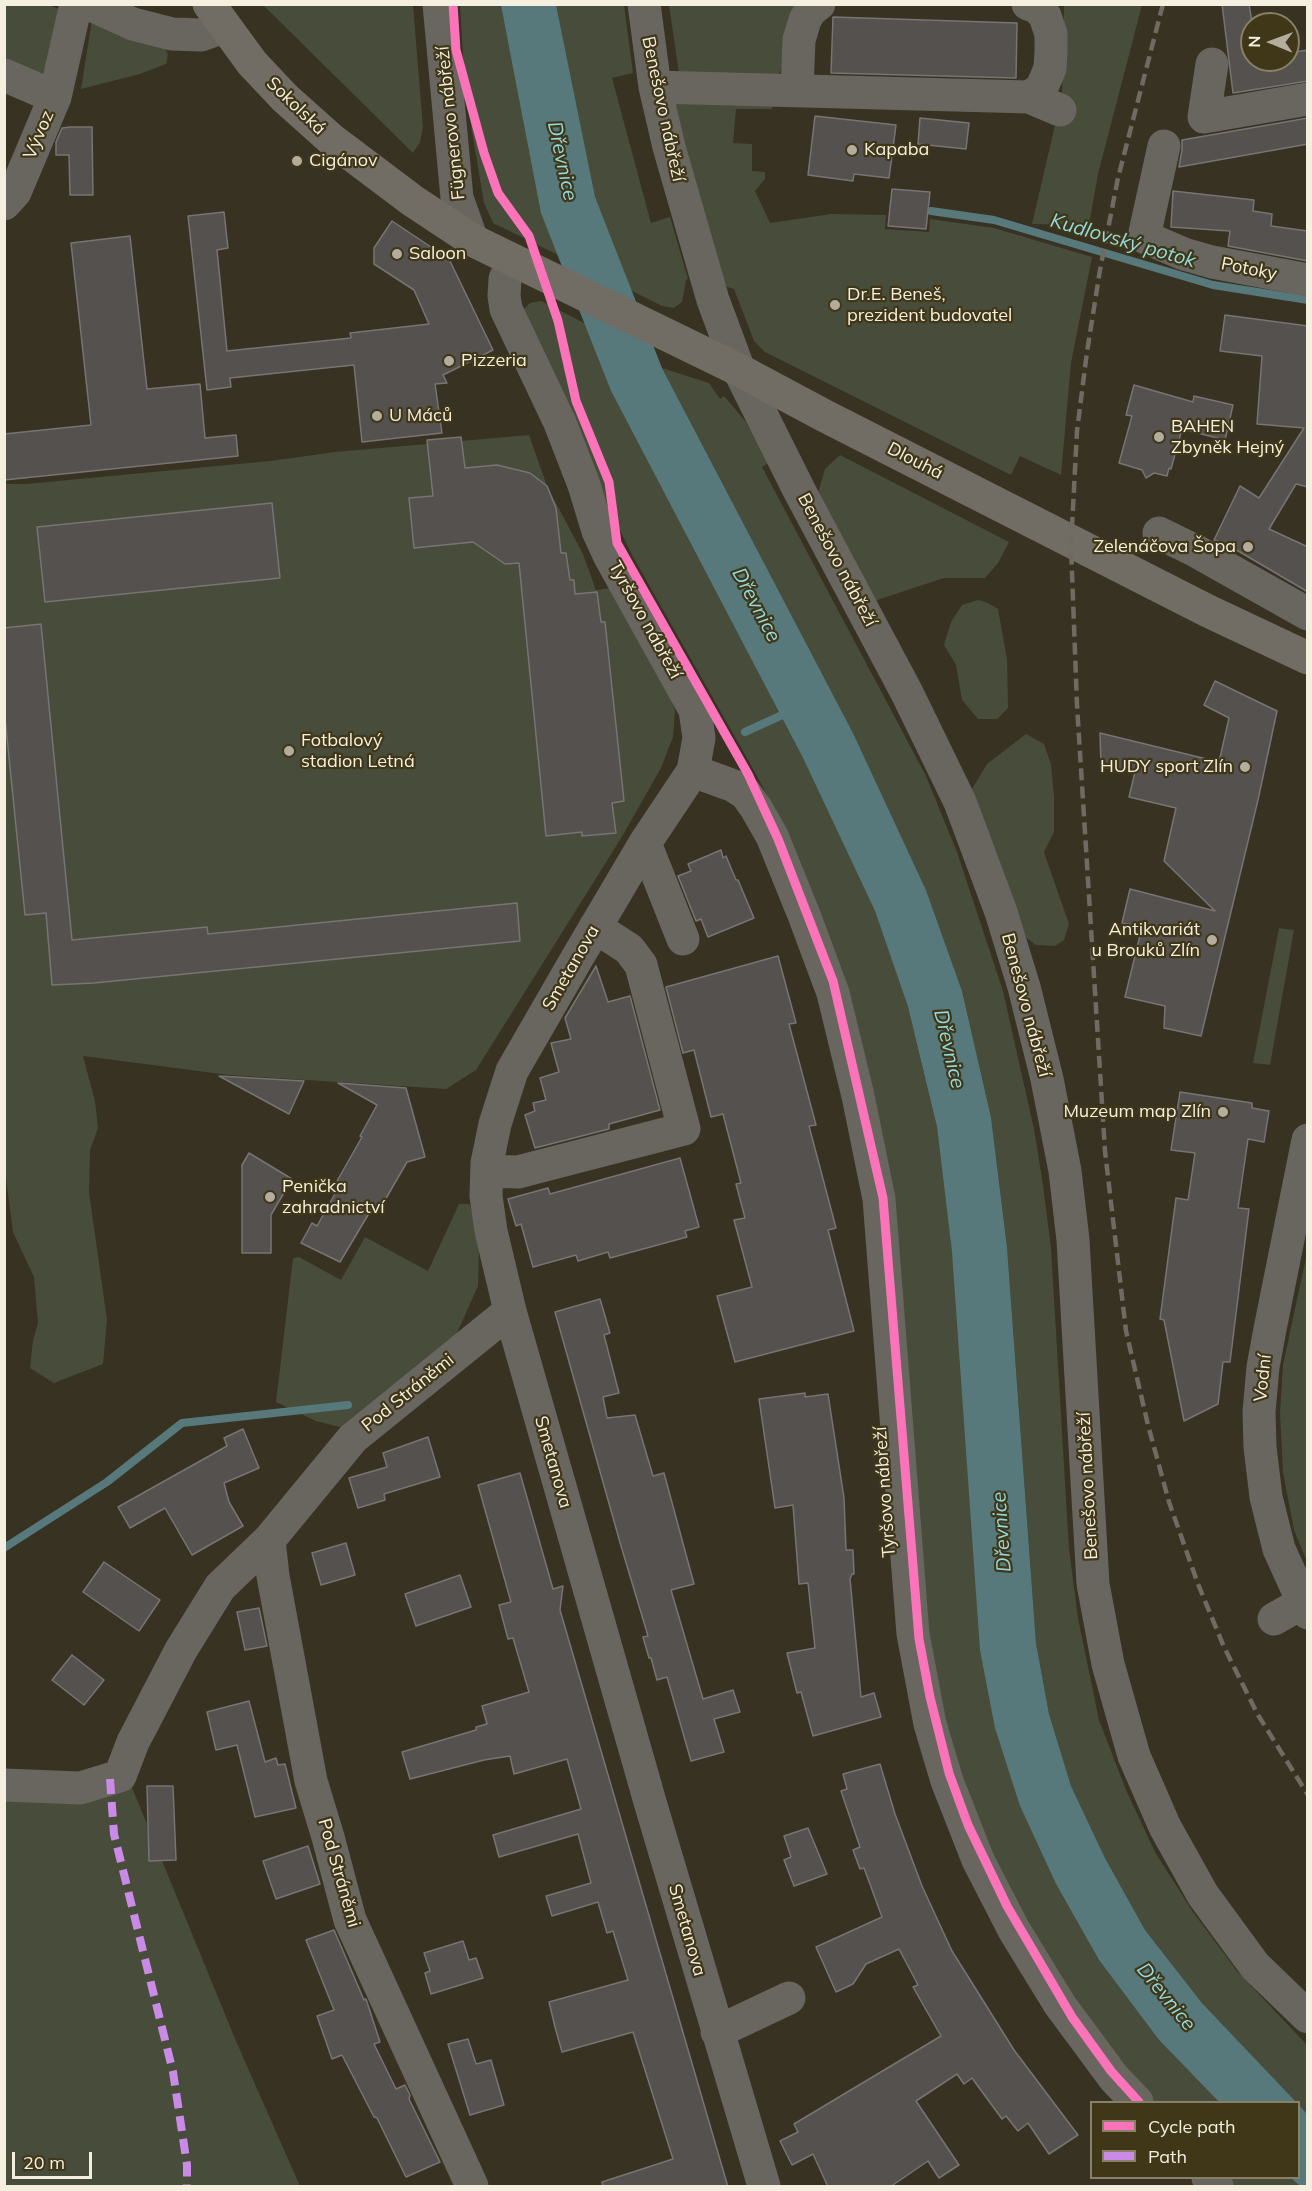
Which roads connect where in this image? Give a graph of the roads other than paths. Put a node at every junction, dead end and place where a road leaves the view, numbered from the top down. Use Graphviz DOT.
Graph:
graph roads {
  1 [pos="75,4"];
  2 [pos="89,4"];
  3 [pos="439,4"];
  4 [pos="644,4"];
  5 [pos="819,4"];
  6 [pos="1028,4"];
  7 [pos="217,16"];
  8 [pos="1212,64"];
  9 [pos="4,75"];
  10 [pos="655,87"];
  11 [pos="797,90"];
  12 [pos="55,97"];
  13 [pos="1029,97"];
  14 [pos="1308,99"];
  15 [pos="1060,110"];
  16 [pos="1164,146"];
  17 [pos="4,204"];
  18 [pos="472,240"];
  19 [pos="518,263"];
  20 [pos="1308,280"];
  21 [pos="730,366"];
  22 [pos="1159,533"];
  23 [pos="1308,614"];
  24 [pos="1308,658"];
  25 [pos="693,771"];
  26 [pos="645,843"];
  27 [pos="595,927"];
  28 [pos="683,939"];
  29 [pos="1308,1140"];
  30 [pos="487,1171"];
  31 [pos="510,1311"];
  32 [pos="269,1540"];
  33 [pos="1305,1608"];
  34 [pos="1274,1619"];
  35 [pos="4,1785"];
  36 [pos="789,1998"];
  37 [pos="1308,2017"];
  38 [pos="717,2032"];
  39 [pos="1135,2101"];
  40 [pos="472,2187"];
  41 [pos="764,2187"];
  1 -- 12 [label="street, Vývoz"];
  2 -- 7 [label="street"];
  3 -- 18 [label="street, Fügnerovo nábřeží"];
  4 -- 10 [label="street, Benešovo nábřeží"];
  5 -- 11 [label="street"];
  6 -- 13 [label="street"];
  7 -- 18 [label="main road, Sokolská"];
  8 -- 14 [label="street"];
  9 -- 12 [label="street"];
  10 -- 11 [label="street"];
  10 -- 21 [label="street, Benešovo nábřeží"];
  11 -- 13 [label="street"];
  12 -- 17 [label="street, Vývoz"];
  13 -- 15 [label="street"];
  16 -- 20 [label="street, Potoky"];
  18 -- 19 [label="main road, Sokolská"];
  19 -- 21 [label="main road, Dlouhá"];
  19 -- 25 [label="street, Tyršovo nábřeží"];
  21 -- 24 [label="main road, Dlouhá"];
  21 -- 37 [label="street, Benešovo nábřeží"];
  22 -- 23 [label="street"];
  25 -- 26 [label="street, Smetanova"];
  25 -- 39 [label="street, Tyršovo nábřeží"];
  26 -- 27 [label="street, Smetanova"];
  26 -- 28 [label="street"];
  27 -- 30 [label="street, Smetanova"];
  27 -- 30 [label="street"];
  29 -- 33 [label="street, Vodní"];
  30 -- 31 [label="street, Smetanova"];
  31 -- 32 [label="street, Pod Stráněmi"];
  31 -- 38 [label="street, Smetanova"];
  32 -- 35 [label="street, Pod Stráněmi"];
  32 -- 40 [label="street, Pod Stráněmi"];
  33 -- 34 [label="street"];
  36 -- 38 [label="street"];
  38 -- 41 [label="street, Smetanova"];
}
